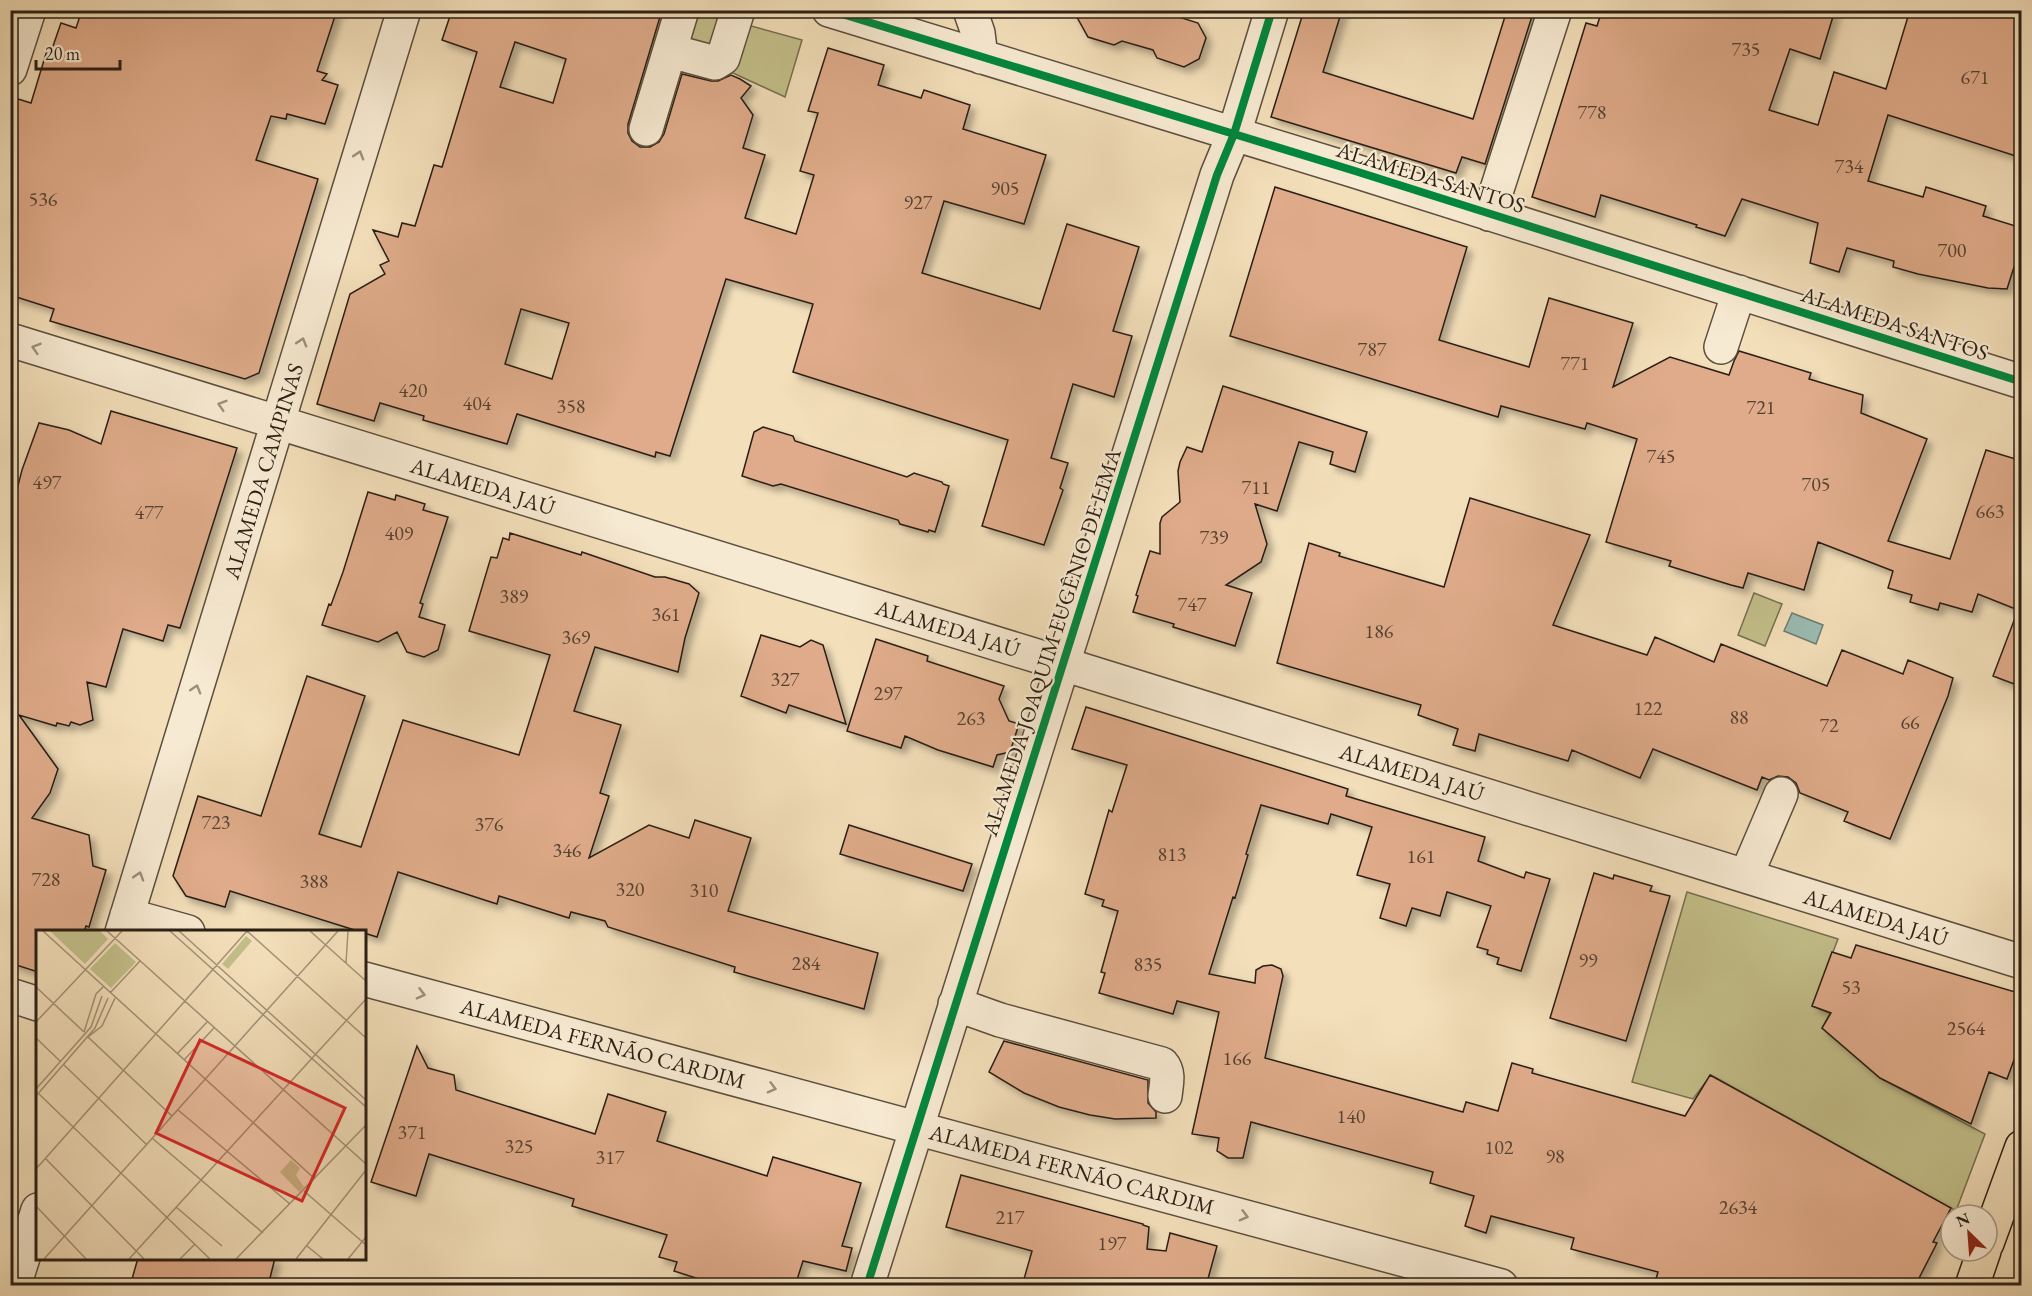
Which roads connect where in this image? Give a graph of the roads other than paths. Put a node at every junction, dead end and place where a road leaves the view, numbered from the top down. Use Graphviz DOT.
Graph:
graph roads {
  1 [pos="28,10"];
  2 [pos="404,10"];
  3 [pos="682,10"];
  4 [pos="738,10"];
  5 [pos="970,10"];
  6 [pos="1272,10"];
  7 [pos="1555,10"];
  8 [pos="851,13"];
  9 [pos="672,43"];
  10 [pos="981,57"];
  11 [pos="10,69"];
  12 [pos="646,129"];
  13 [pos="1234,134"];
  14 [pos="1489,214"];
  15 [pos="1739,292"];
  16 [pos="10,340"];
  17 [pos="1721,347"];
  18 [pos="2022,382"];
  19 [pos="278,423"];
  20 [pos="1063,664"];
  21 [pos="1781,794"];
  22 [pos="1746,876"];
  23 [pos="125,923"];
  24 [pos="174,930"];
  25 [pos="2022,962"];
  26 [pos="366,980"];
  27 [pos="10,995"];
  28 [pos="36,1003"];
  29 [pos="955,1005"];
  30 [pos="1165,1096"];
  31 [pos="917,1127"];
  32 [pos="2022,1147"];
  33 [pos="2016,1179"];
  34 [pos="36,1217"];
  35 [pos="1999,1217"];
  36 [pos="1980,1263"];
  37 [pos="15,1286"];
  38 [pos="867,1286"];
  39 [pos="1501,1286"];
  40 [pos="1972,1286"];
  1 -- 11 [label="street"];
  19 -- 2 [label="street, ALAMEDA CAMPINAS, one-way"];
  3 -- 9 [label="street"];
  4 -- 9 [label="street"];
  5 -- 10 [label="street"];
  6 -- 13 [label="street, ALAMEDA JOAQUIM EUGÊNIO DE LIMA"];
  7 -- 14 [label="street"];
  8 -- 10 [label="street, ALAMEDA SANTOS"];
  9 -- 12 [label="street"];
  10 -- 13 [label="street, ALAMEDA SANTOS"];
  13 -- 14 [label="street, ALAMEDA SANTOS"];
  13 -- 20 [label="street, ALAMEDA JOAQUIM EUGÊNIO DE LIMA"];
  14 -- 15 [label="street, ALAMEDA SANTOS"];
  15 -- 17 [label="street"];
  15 -- 18 [label="street, ALAMEDA SANTOS"];
  19 -- 16 [label="street, ALAMEDA JAÚ, one-way"];
  19 -- 20 [label="street, ALAMEDA JAÚ"];
  23 -- 19 [label="street, ALAMEDA CAMPINAS, one-way"];
  20 -- 22 [label="street, ALAMEDA JAÚ"];
  20 -- 29 [label="street, ALAMEDA JOAQUIM EUGÊNIO DE LIMA"];
  21 -- 22 [label="street"];
  22 -- 25 [label="street, ALAMEDA JAÚ"];
  23 -- 24 [label="street"];
  26 -- 31 [label="street, ALAMEDA FERNÃO CARDIM, one-way"];
  27 -- 28 [label="street"];
  29 -- 30 [label="street"];
  29 -- 31 [label="street, ALAMEDA JOAQUIM EUGÊNIO DE LIMA"];
  31 -- 38 [label="street, ALAMEDA JOAQUIM EUGÊNIO DE LIMA"];
  31 -- 39 [label="street, ALAMEDA FERNÃO CARDIM, one-way"];
  32 -- 33 [label="main road"];
  33 -- 35 [label="main road"];
  34 -- 37 [label="street"];
  36 -- 40 [label="main road"];
}
